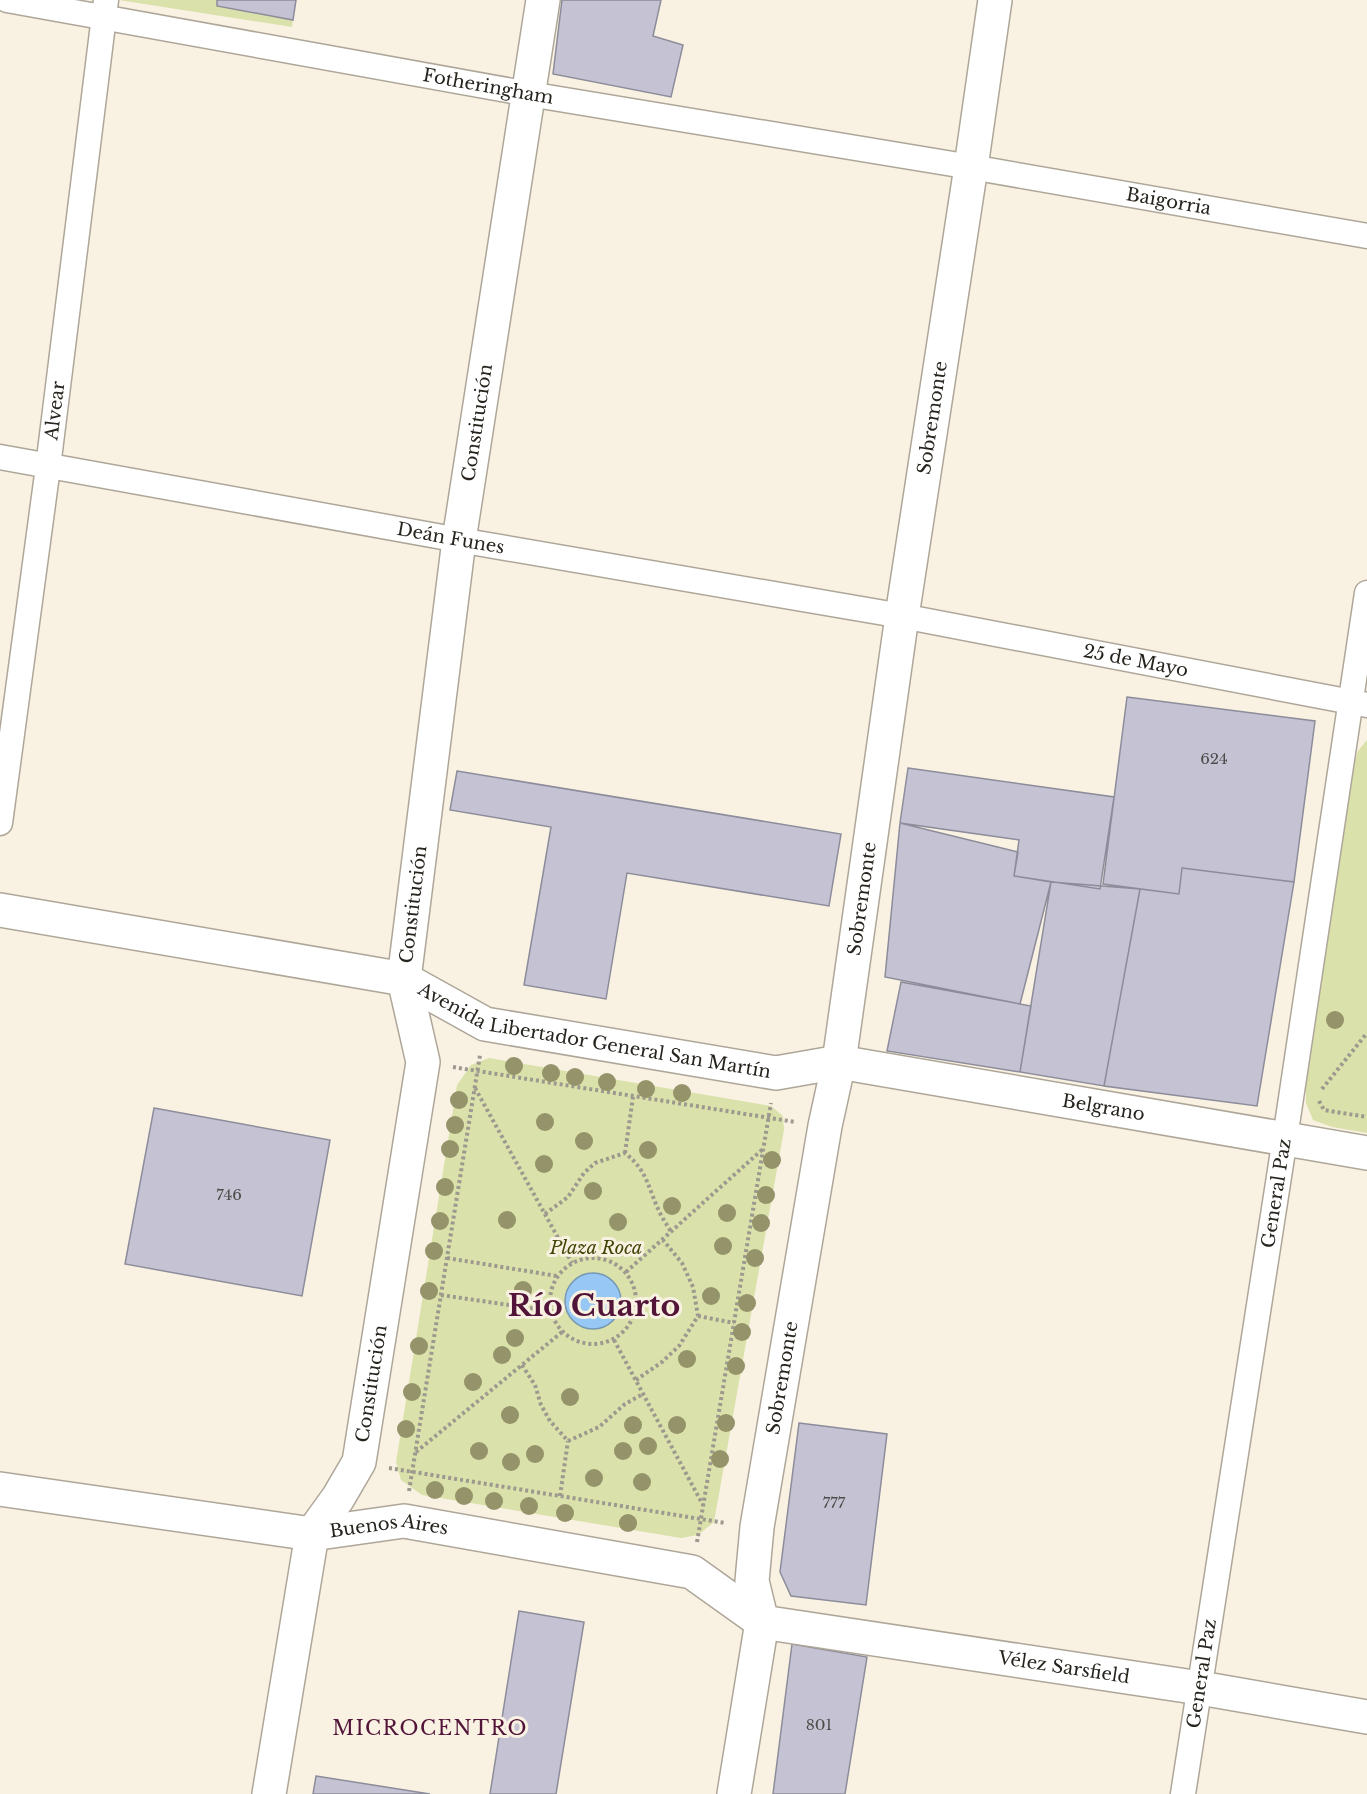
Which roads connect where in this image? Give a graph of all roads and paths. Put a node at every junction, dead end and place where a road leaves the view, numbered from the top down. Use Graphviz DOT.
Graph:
graph roads {
  1 [pos="7,0"];
  2 [pos="543,0"];
  3 [pos="995,0"];
  4 [pos="105,9"];
  5 [pos="529,94"];
  6 [pos="971,167"];
  7 [pos="1367,236"];
  8 [pos="0,457"];
  9 [pos="48,467"];
  10 [pos="459,540"];
  11 [pos="1367,594"];
  12 [pos="902,616"];
  13 [pos="1358,703"];
  14 [pos="0,823"];
  15 [pos="0,910"];
  16 [pos="404,979"];
  17 [pos="485,1024"];
  18 [pos="1367,1032"];
  19 [pos="423,1062"];
  20 [pos="839,1062"];
  21 [pos="477,1071"];
  22 [pos="776,1073"];
  23 [pos="475,1087"];
  24 [pos="1292,1094"];
  25 [pos="633,1097"];
  26 [pos="769,1119"];
  27 [pos="825,1126"];
  28 [pos="1285,1138"];
  29 [pos="764,1148"];
  30 [pos="625,1153"];
  31 [pos="1367,1153"];
  32 [pos="545,1215"];
  33 [pos="671,1232"];
  34 [pos="663,1240"];
  35 [pos="447,1258"];
  36 [pos="572,1263"];
  37 [pos="626,1272"];
  38 [pos="557,1276"];
  39 [pos="441,1295"];
  40 [pos="550,1311"];
  41 [pos="698,1316"];
  42 [pos="734,1323"];
  43 [pos="562,1332"];
  44 [pos="614,1340"];
  45 [pos="522,1365"];
  46 [pos="636,1380"];
  47 [pos="643,1394"];
  48 [pos="568,1442"];
  49 [pos="415,1452"];
  50 [pos="359,1462"];
  51 [pos="412,1472"];
  52 [pos="0,1489"];
  53 [pos="560,1496"];
  54 [pos="703,1506"];
  55 [pos="701,1520"];
  56 [pos="404,1521"];
  57 [pos="757,1527"];
  58 [pos="312,1534"];
  59 [pos="692,1572"];
  60 [pos="762,1622"];
  61 [pos="1200,1688"];
  62 [pos="1367,1717"];
  63 [pos="269,1794"];
  64 [pos="734,1794"];
  65 [pos="1184,1794"];
  1 -- 4 [label="street, Fotheringham"];
  2 -- 5 [label="main road, Constitución"];
  3 -- 6 [label="main road, Sobremonte"];
  4 -- 5 [label="street, Fotheringham"];
  4 -- 9 [label="street, Alvear"];
  5 -- 6 [label="street, Fotheringham"];
  5 -- 10 [label="main road, Constitución"];
  6 -- 7 [label="street, Baigorria"];
  6 -- 12 [label="main road, Sobremonte"];
  8 -- 9 [label="street, Deán Funes"];
  9 -- 10 [label="street, Deán Funes"];
  9 -- 14 [label="street, Alvear"];
  10 -- 12 [label="street, Deán Funes"];
  10 -- 16 [label="main road, Constitución"];
  11 -- 13 [label="street, General Paz"];
  12 -- 13 [label="street, 25 de Mayo"];
  12 -- 20 [label="main road, Sobremonte"];
  13 -- 24 [label="street, General Paz"];
  15 -- 16 [label="main road, Avenida Libertador General San Martín"];
  16 -- 17 [label="main road, Avenida Libertador General San Martín"];
  16 -- 19 [label="main road, Constitución"];
  17 -- 21 [label="path"];
  17 -- 22 [label="main road, Avenida Libertador General San Martín"];
  18 -- 24 [label="path"];
  19 -- 21 [label="path"];
  19 -- 50 [label="main road, Constitución"];
  20 -- 22 [label="main road, Avenida Libertador General San Martín"];
  20 -- 27 [label="main road, Sobremonte"];
  20 -- 28 [label="main road, Belgrano"];
  21 -- 23 [label="path"];
  21 -- 25 [label="path"];
  22 -- 26 [label="path"];
  23 -- 32 [label="path"];
  23 -- 35 [label="path"];
  24 -- 28 [label="street, General Paz"];
  25 -- 26 [label="path"];
  25 -- 30 [label="path"];
  26 -- 27 [label="path"];
  26 -- 29 [label="path"];
  27 -- 57 [label="main road, Sobremonte"];
  28 -- 31 [label="main road, Belgrano"];
  28 -- 61 [label="street, General Paz"];
  29 -- 33 [label="path"];
  29 -- 42 [label="path"];
  30 -- 32 [label="path"];
  30 -- 33 [label="path"];
  32 -- 36 [label="path"];
  33 -- 34 [label="path"];
  34 -- 37 [label="path"];
  34 -- 41 [label="path"];
  35 -- 38 [label="path"];
  35 -- 39 [label="path"];
  36 -- 37 [label="path"];
  36 -- 38 [label="path"];
  37 -- 44 [label="path"];
  38 -- 40 [label="path"];
  39 -- 40 [label="path"];
  39 -- 49 [label="path"];
  40 -- 43 [label="path"];
  41 -- 42 [label="path"];
  41 -- 46 [label="path"];
  42 -- 54 [label="path"];
  43 -- 44 [label="path"];
  43 -- 45 [label="path"];
  44 -- 46 [label="path"];
  45 -- 48 [label="path"];
  45 -- 49 [label="path"];
  46 -- 47 [label="path"];
  47 -- 48 [label="path"];
  47 -- 54 [label="path"];
  48 -- 53 [label="path"];
  49 -- 51 [label="path"];
  50 -- 51 [label="path"];
  50 -- 58 [label="main road, Constitución"];
  51 -- 53 [label="path"];
  51 -- 56 [label="path"];
  52 -- 58 [label="main road, Buenos Aires"];
  53 -- 55 [label="path"];
  54 -- 55 [label="path"];
  55 -- 57 [label="path"];
  55 -- 59 [label="path"];
  56 -- 58 [label="main road, Buenos Aires"];
  56 -- 59 [label="main road, Buenos Aires"];
  57 -- 60 [label="main road, Sobremonte"];
  58 -- 63 [label="main road, Constitución"];
  59 -- 60 [label="main road, Buenos Aires"];
  60 -- 61 [label="main road, Vélez Sarsfield"];
  60 -- 64 [label="main road, Sobremonte"];
  61 -- 62 [label="main road, Vélez Sarsfield"];
  61 -- 65 [label="street, General Paz"];
}
